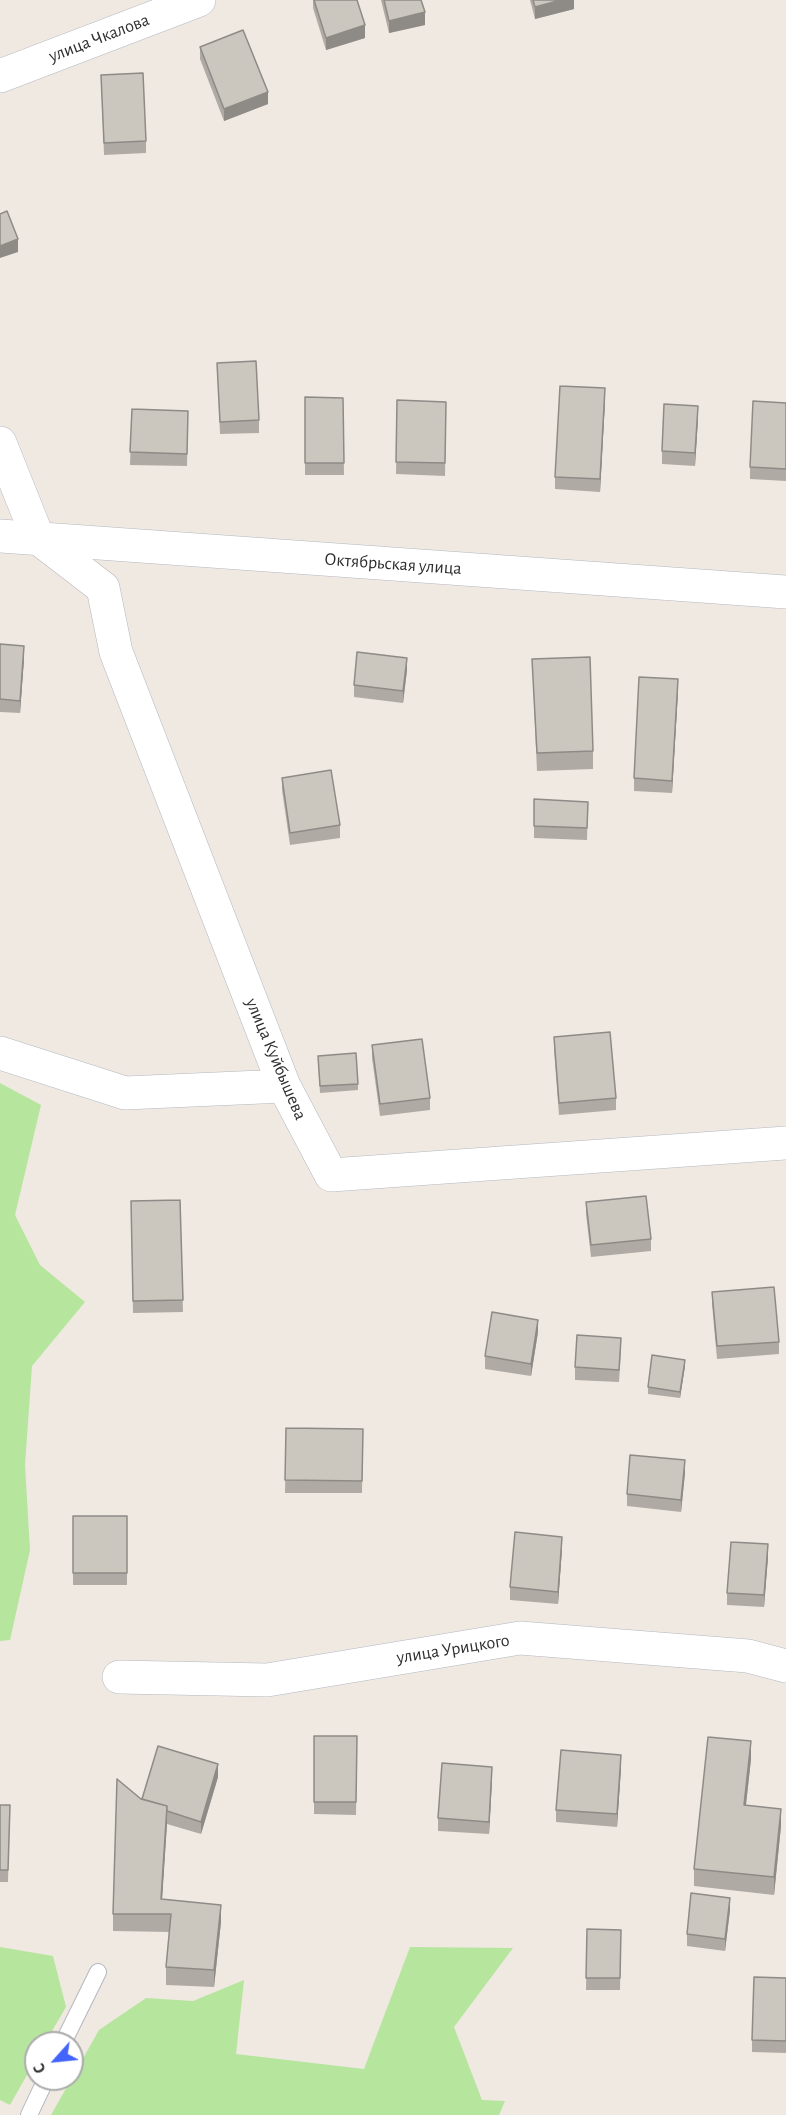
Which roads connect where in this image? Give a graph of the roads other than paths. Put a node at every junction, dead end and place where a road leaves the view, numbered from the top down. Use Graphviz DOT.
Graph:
graph roads {
  1 [pos="199,0"];
  2 [pos="0,76"];
  3 [pos="0,443"];
  4 [pos="0,536"];
  5 [pos="38,538"];
  6 [pos="786,592"];
  7 [pos="0,1053"];
  8 [pos="284,1086"];
  9 [pos="786,1143"];
  10 [pos="786,1666"];
  11 [pos="119,1677"];
  12 [pos="98,1972"];
  13 [pos="69,2031"];
  14 [pos="40,2091"];
  15 [pos="29,2115"];
  1 -- 2 [label="street, улица Чкалова"];
  3 -- 5 [label="street"];
  4 -- 5 [label="street, Октябрьская улица"];
  5 -- 6 [label="street, Октябрьская улица"];
  5 -- 8 [label="street, улица Куйбышева"];
  7 -- 8 [label="street"];
  8 -- 9 [label="street, улица Куйбышева"];
  10 -- 11 [label="street, улица Урицкого"];
  12 -- 13 [label="lane"];
  14 -- 15 [label="lane"];
}
